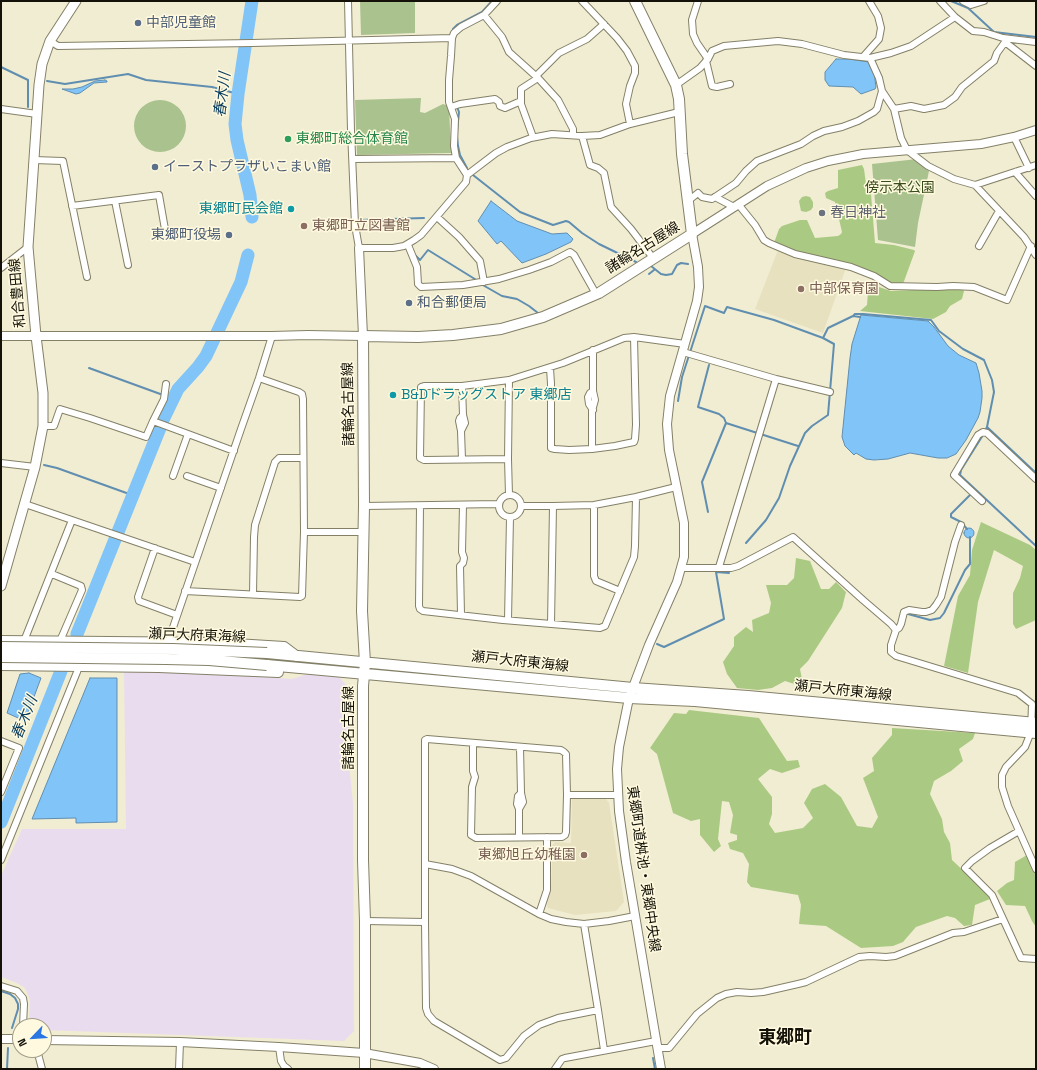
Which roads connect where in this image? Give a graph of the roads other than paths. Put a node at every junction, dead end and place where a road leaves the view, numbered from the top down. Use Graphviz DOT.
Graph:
graph roads {
  1 [pos="76,1"];
  2 [pos="348,1"];
  3 [pos="497,1"];
  4 [pos="582,1"];
  5 [pos="635,1"];
  6 [pos="698,1"];
  7 [pos="870,1"];
  8 [pos="940,1"];
  9 [pos="963,1"];
  10 [pos="984,1"];
  11 [pos="484,15"];
  12 [pos="955,17"];
  13 [pos="604,24"];
  14 [pos="452,38"];
  15 [pos="1005,40"];
  16 [pos="50,41"];
  17 [pos="349,41"];
  18 [pos="1036,42"];
  19 [pos="863,58"];
  20 [pos="870,58"];
  21 [pos="707,60"];
  22 [pos="1036,66"];
  23 [pos="537,77"];
  24 [pos="730,84"];
  25 [pos="676,85"];
  26 [pos="882,91"];
  27 [pos="521,101"];
  28 [pos="451,107"];
  29 [pos="1,109"];
  30 [pos="894,109"];
  31 [pos="679,112"];
  32 [pos="36,114"];
  33 [pos="630,124"];
  34 [pos="1036,130"];
  35 [pos="573,135"];
  36 [pos="582,136"];
  37 [pos="533,137"];
  38 [pos="1014,137"];
  39 [pos="907,150"];
  40 [pos="456,158"];
  41 [pos="353,159"];
  42 [pos="34,160"];
  43 [pos="1036,165"];
  44 [pos="1029,168"];
  45 [pos="1015,172"];
  46 [pos="467,175"];
  47 [pos="975,185"];
  48 [pos="1036,196"];
  49 [pos="715,197"];
  50 [pos="115,201"];
  51 [pos="688,201"];
  52 [pos="736,205"];
  53 [pos="72,206"];
  54 [pos="999,211"];
  55 [pos="436,217"];
  56 [pos="692,234"];
  57 [pos="166,235"];
  58 [pos="408,244"];
  59 [pos="979,246"];
  60 [pos="1031,246"];
  61 [pos="28,247"];
  62 [pos="359,248"];
  63 [pos="1036,254"];
  64 [pos="653,258"];
  65 [pos="128,265"];
  66 [pos="1,268"];
  67 [pos="86,277"];
  68 [pos="484,282"];
  69 [pos="596,294"];
  70 [pos="1,336"];
  71 [pos="36,336"];
  72 [pos="272,336"];
  73 [pos="363,336"];
  74 [pos="634,337"];
  75 [pos="684,348"];
  76 [pos="594,350"];
  77 [pos="550,368"];
  78 [pos="259,378"];
  79 [pos="776,379"];
  80 [pos="509,380"];
  81 [pos="166,384"];
  82 [pos="462,386"];
  83 [pos="830,392"];
  84 [pos="154,422"];
  85 [pos="43,426"];
  86 [pos="188,434"];
  87 [pos="592,449"];
  88 [pos="234,450"];
  89 [pos="303,458"];
  90 [pos="462,459"];
  91 [pos="508,459"];
  92 [pos="1,463"];
  93 [pos="35,467"];
  94 [pos="173,476"];
  95 [pos="187,476"];
  96 [pos="1036,479"];
  97 [pos="676,487"];
  98 [pos="221,488"];
  99 [pos="510,495"];
  100 [pos="636,497"];
  101 [pos="982,501"];
  102 [pos="25,504"];
  103 [pos="500,504"];
  104 [pos="594,504"];
  105 [pos="463,505"];
  106 [pos="364,506"];
  107 [pos="420,506"];
  108 [pos="521,506"];
  109 [pos="553,506"];
  110 [pos="510,517"];
  111 [pos="72,520"];
  112 [pos="961,525"];
  113 [pos="304,532"];
  114 [pos="364,532"];
  115 [pos="155,548"];
  116 [pos="195,562"];
  117 [pos="719,567"];
  118 [pos="682,568"];
  119 [pos="52,574"];
  120 [pos="1,586"];
  121 [pos="185,590"];
  122 [pos="620,591"];
  123 [pos="253,594"];
  124 [pos="461,614"];
  125 [pos="177,615"];
  126 [pos="508,620"];
  127 [pos="550,624"];
  128 [pos="896,630"];
  129 [pos="1,641"];
  130 [pos="24,641"];
  131 [pos="60,641"];
  132 [pos="88,642"];
  133 [pos="168,642"];
  134 [pos="1,647"];
  135 [pos="296,656"];
  136 [pos="1,657"];
  137 [pos="365,663"];
  138 [pos="1,665"];
  139 [pos="79,665"];
  140 [pos="159,668"];
  141 [pos="298,668"];
  142 [pos="364,674"];
  143 [pos="633,688"];
  144 [pos="629,698"];
  145 [pos="1034,728"];
  146 [pos="1,742"];
  147 [pos="473,743"];
  148 [pos="520,747"];
  149 [pos="1,792"];
  150 [pos="567,795"];
  151 [pos="618,795"];
  152 [pos="1019,831"];
  153 [pos="518,837"];
  154 [pos="547,837"];
  155 [pos="1,860"];
  156 [pos="425,864"];
  157 [pos="1036,868"];
  158 [pos="539,914"];
  159 [pos="635,916"];
  160 [pos="1003,919"];
  161 [pos="365,921"];
  162 [pos="425,922"];
  163 [pos="584,924"];
  164 [pos="1036,959"];
  165 [pos="1,986"];
  166 [pos="598,1010"];
  167 [pos="23,1018"];
  168 [pos="1,1039"];
  169 [pos="12,1039"];
  170 [pos="52,1040"];
  171 [pos="180,1042"];
  172 [pos="657,1045"];
  173 [pos="279,1047"];
  174 [pos="604,1050"];
  175 [pos="364,1053"];
  176 [pos="39,1058"];
  177 [pos="42,1069"];
  178 [pos="179,1069"];
  179 [pos="288,1069"];
  180 [pos="365,1069"];
  181 [pos="434,1069"];
  182 [pos="555,1069"];
  183 [pos="661,1069"];
  1 -- 16 [label="main road, 和合豊田線"];
  2 -- 17 [label="street"];
  3 -- 11 [label="street"];
  4 -- 13 [label="street"];
  5 -- 25 [label="main road, 諸輪名古屋線"];
  6 -- 21 [label="street"];
  7 -- 19 [label="street"];
  8 -- 12 [label="street"];
  9 -- 10 [label="street"];
  11 -- 14 [label="street"];
  11 -- 23 [label="street"];
  12 -- 15 [label="street"];
  12 -- 20 [label="street"];
  13 -- 23 [label="street"];
  13 -- 33 [label="street"];
  14 -- 17 [label="street"];
  14 -- 28 [label="street"];
  15 -- 18 [label="street"];
  15 -- 22 [label="street"];
  15 -- 30 [label="street"];
  16 -- 17 [label="street"];
  16 -- 32 [label="main road, 和合豊田線"];
  17 -- 41 [label="street"];
  19 -- 20 [label="street"];
  19 -- 21 [label="street"];
  20 -- 26 [label="street"];
  21 -- 24 [label="street"];
  21 -- 25 [label="street"];
  23 -- 27 [label="street"];
  23 -- 35 [label="street"];
  25 -- 31 [label="main road, 諸輪名古屋線"];
  26 -- 30 [label="street"];
  26 -- 49 [label="street"];
  27 -- 28 [label="street"];
  27 -- 37 [label="street"];
  28 -- 40 [label="street"];
  29 -- 32 [label="street"];
  30 -- 39 [label="street"];
  31 -- 33 [label="street"];
  31 -- 51 [label="main road, 諸輪名古屋線"];
  32 -- 42 [label="main road, 和合豊田線"];
  33 -- 36 [label="street"];
  34 -- 38 [label="street"];
  35 -- 36 [label="street"];
  35 -- 37 [label="street"];
  36 -- 64 [label="street"];
  37 -- 46 [label="street"];
  38 -- 39 [label="street"];
  38 -- 44 [label="street"];
  39 -- 47 [label="street"];
  39 -- 52 [label="street"];
  40 -- 41 [label="street"];
  40 -- 46 [label="street"];
  41 -- 62 [label="street"];
  42 -- 53 [label="street"];
  42 -- 61 [label="main road, 和合豊田線"];
  43 -- 44 [label="street"];
  44 -- 45 [label="street"];
  45 -- 47 [label="street"];
  45 -- 48 [label="street"];
  46 -- 55 [label="street"];
  47 -- 54 [label="street"];
  49 -- 51 [label="street"];
  49 -- 52 [label="street"];
  50 -- 53 [label="street"];
  50 -- 57 [label="street"];
  50 -- 65 [label="street"];
  51 -- 56 [label="main road, 諸輪名古屋線"];
  52 -- 56 [label="street"];
  52 -- 60 [label="street"];
  53 -- 67 [label="street"];
  54 -- 59 [label="street"];
  54 -- 60 [label="street"];
  55 -- 58 [label="street"];
  55 -- 68 [label="street"];
  56 -- 64 [label="main road, 諸輪名古屋線"];
  56 -- 75 [label="street, 東郷町道桝池・東郷中央線"];
  58 -- 62 [label="street"];
  58 -- 68 [label="street"];
  60 -- 63 [label="street"];
  61 -- 66 [label="street"];
  61 -- 71 [label="main road, 和合豊田線"];
  62 -- 73 [label="street"];
  64 -- 69 [label="main road, 諸輪名古屋線"];
  68 -- 69 [label="street"];
  69 -- 73 [label="main road, 諸輪名古屋線"];
  70 -- 71 [label="street"];
  71 -- 72 [label="street"];
  71 -- 85 [label="main road, 和合豊田線"];
  72 -- 73 [label="street"];
  72 -- 78 [label="street"];
  73 -- 106 [label="main road, 諸輪名古屋線"];
  74 -- 75 [label="street"];
  74 -- 76 [label="street"];
  74 -- 87 [label="street"];
  75 -- 79 [label="street"];
  75 -- 97 [label="street, 東郷町道桝池・東郷中央線"];
  76 -- 77 [label="street"];
  76 -- 87 [label="street"];
  77 -- 80 [label="street"];
  77 -- 87 [label="street"];
  78 -- 88 [label="street"];
  78 -- 89 [label="street"];
  79 -- 83 [label="street"];
  79 -- 117 [label="street"];
  80 -- 82 [label="street"];
  80 -- 91 [label="street"];
  81 -- 84 [label="street"];
  82 -- 90 [label="street"];
  82 -- 90 [label="street"];
  84 -- 85 [label="street"];
  84 -- 86 [label="street"];
  85 -- 93 [label="main road, 和合豊田線"];
  86 -- 88 [label="street"];
  86 -- 94 [label="street"];
  88 -- 98 [label="street"];
  89 -- 113 [label="street"];
  89 -- 123 [label="street"];
  90 -- 91 [label="street"];
  91 -- 99 [label="street"];
  92 -- 93 [label="street"];
  93 -- 102 [label="main road, 和合豊田線"];
  95 -- 98 [label="street"];
  96 -- 101 [label="street"];
  97 -- 100 [label="street"];
  97 -- 118 [label="street, 東郷町道桝池・東郷中央線"];
  98 -- 116 [label="street"];
  99 -- 103 [label="street"];
  99 -- 108 [label="street"];
  100 -- 104 [label="street"];
  100 -- 122 [label="street"];
  102 -- 111 [label="street"];
  102 -- 120 [label="main road, 和合豊田線"];
  103 -- 105 [label="street"];
  103 -- 110 [label="street"];
  104 -- 109 [label="street"];
  104 -- 122 [label="street"];
  105 -- 107 [label="street"];
  105 -- 124 [label="street"];
  106 -- 107 [label="street"];
  106 -- 114 [label="main road, 諸輪名古屋線"];
  107 -- 124 [label="street"];
  108 -- 109 [label="street"];
  108 -- 110 [label="street"];
  109 -- 127 [label="street"];
  110 -- 126 [label="street"];
  111 -- 115 [label="street"];
  111 -- 119 [label="street"];
  112 -- 128 [label="street"];
  113 -- 114 [label="street"];
  113 -- 123 [label="street"];
  114 -- 137 [label="main road, 諸輪名古屋線"];
  115 -- 116 [label="street"];
  115 -- 125 [label="street"];
  116 -- 121 [label="street"];
  117 -- 118 [label="street"];
  117 -- 128 [label="street"];
  118 -- 143 [label="street, 東郷町道桝池・東郷中央線"];
  119 -- 130 [label="street"];
  119 -- 131 [label="street"];
  121 -- 123 [label="street"];
  121 -- 125 [label="street"];
  122 -- 127 [label="street"];
  124 -- 126 [label="street"];
  125 -- 133 [label="street"];
  126 -- 127 [label="street"];
  128 -- 145 [label="street"];
  129 -- 130 [label="main road"];
  130 -- 131 [label="main road"];
  131 -- 132 [label="main road"];
  132 -- 133 [label="main road"];
  132 -- 139 [label="street"];
  133 -- 135 [label="main road"];
  133 -- 140 [label="street"];
  134 -- 135 [label="main road, 瀬戸大府東海線, bridge"];
  135 -- 137 [label="main road, 瀬戸大府東海線"];
  136 -- 141 [label="main road, 瀬戸大府東海線, bridge"];
  137 -- 142 [label="main road, 諸輪名古屋線"];
  137 -- 143 [label="main road, 瀬戸大府東海線"];
  138 -- 139 [label="main road"];
  139 -- 140 [label="main road"];
  139 -- 155 [label="street"];
  140 -- 141 [label="main road"];
  141 -- 142 [label="main road, 瀬戸大府東海線"];
  142 -- 144 [label="main road, 瀬戸大府東海線"];
  142 -- 161 [label="main road, 諸輪名古屋線"];
  143 -- 144 [label="street, 東郷町道桝池・東郷中央線"];
  143 -- 145 [label="main road, 瀬戸大府東海線"];
  144 -- 145 [label="main road, 瀬戸大府東海線"];
  144 -- 151 [label="street, 東郷町道桝池・東郷中央線"];
  145 -- 152 [label="street"];
  146 -- 149 [label="street"];
  147 -- 148 [label="street"];
  147 -- 153 [label="street"];
  147 -- 156 [label="street"];
  148 -- 150 [label="street"];
  148 -- 153 [label="street"];
  150 -- 151 [label="street"];
  150 -- 154 [label="street"];
  151 -- 159 [label="street, 東郷町道桝池・東郷中央線"];
  152 -- 157 [label="street"];
  152 -- 160 [label="street"];
  153 -- 154 [label="street"];
  154 -- 158 [label="street"];
  156 -- 158 [label="street"];
  156 -- 162 [label="street"];
  158 -- 163 [label="street"];
  159 -- 163 [label="street"];
  159 -- 172 [label="street, 東郷町道桝池・東郷中央線"];
  160 -- 164 [label="street"];
  160 -- 172 [label="street"];
  161 -- 162 [label="street"];
  161 -- 175 [label="main road, 諸輪名古屋線"];
  162 -- 166 [label="street"];
  163 -- 166 [label="street"];
  165 -- 167 [label="street"];
  166 -- 174 [label="street"];
  168 -- 169 [label="street"];
  170 -- 171 [label="street"];
  171 -- 173 [label="street"];
  171 -- 178 [label="street"];
  172 -- 174 [label="street"];
  172 -- 183 [label="street, 東郷町道桝池・東郷中央線"];
  173 -- 175 [label="street"];
  173 -- 179 [label="street"];
  174 -- 182 [label="street"];
  175 -- 180 [label="main road, 諸輪名古屋線"];
  175 -- 181 [label="street"];
  176 -- 177 [label="street"];
}
